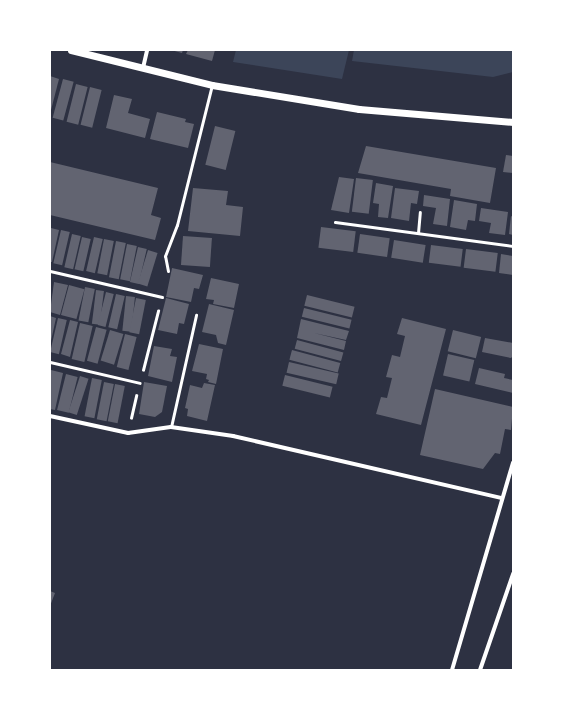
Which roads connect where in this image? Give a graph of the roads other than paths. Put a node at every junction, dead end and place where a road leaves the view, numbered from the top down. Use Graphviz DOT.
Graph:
graph roads {
  1 [pos="72,50"];
  2 [pos="147,50"];
  3 [pos="143,68"];
  4 [pos="212,85"];
  5 [pos="513,122"];
  6 [pos="420,212"];
  7 [pos="335,222"];
  8 [pos="418,233"];
  9 [pos="513,246"];
  10 [pos="50,271"];
  11 [pos="168,271"];
  12 [pos="162,297"];
  13 [pos="196,316"];
  14 [pos="50,362"];
  15 [pos="140,383"];
  16 [pos="50,416"];
  17 [pos="171,427"];
  18 [pos="513,463"];
  19 [pos="502,498"];
  20 [pos="513,574"];
  21 [pos="452,670"];
  22 [pos="480,670"];
  1 -- 3 [label="street"];
  2 -- 3 [label="street"];
  3 -- 4 [label="street"];
  4 -- 5 [label="street"];
  4 -- 11 [label="lane"];
  6 -- 8 [label="lane"];
  7 -- 8 [label="lane"];
  8 -- 9 [label="lane"];
  10 -- 12 [label="lane"];
  13 -- 17 [label="lane"];
  14 -- 15 [label="lane"];
  16 -- 17 [label="street"];
  17 -- 19 [label="street"];
  18 -- 19 [label="street"];
  19 -- 21 [label="street"];
  20 -- 22 [label="street"];
}
